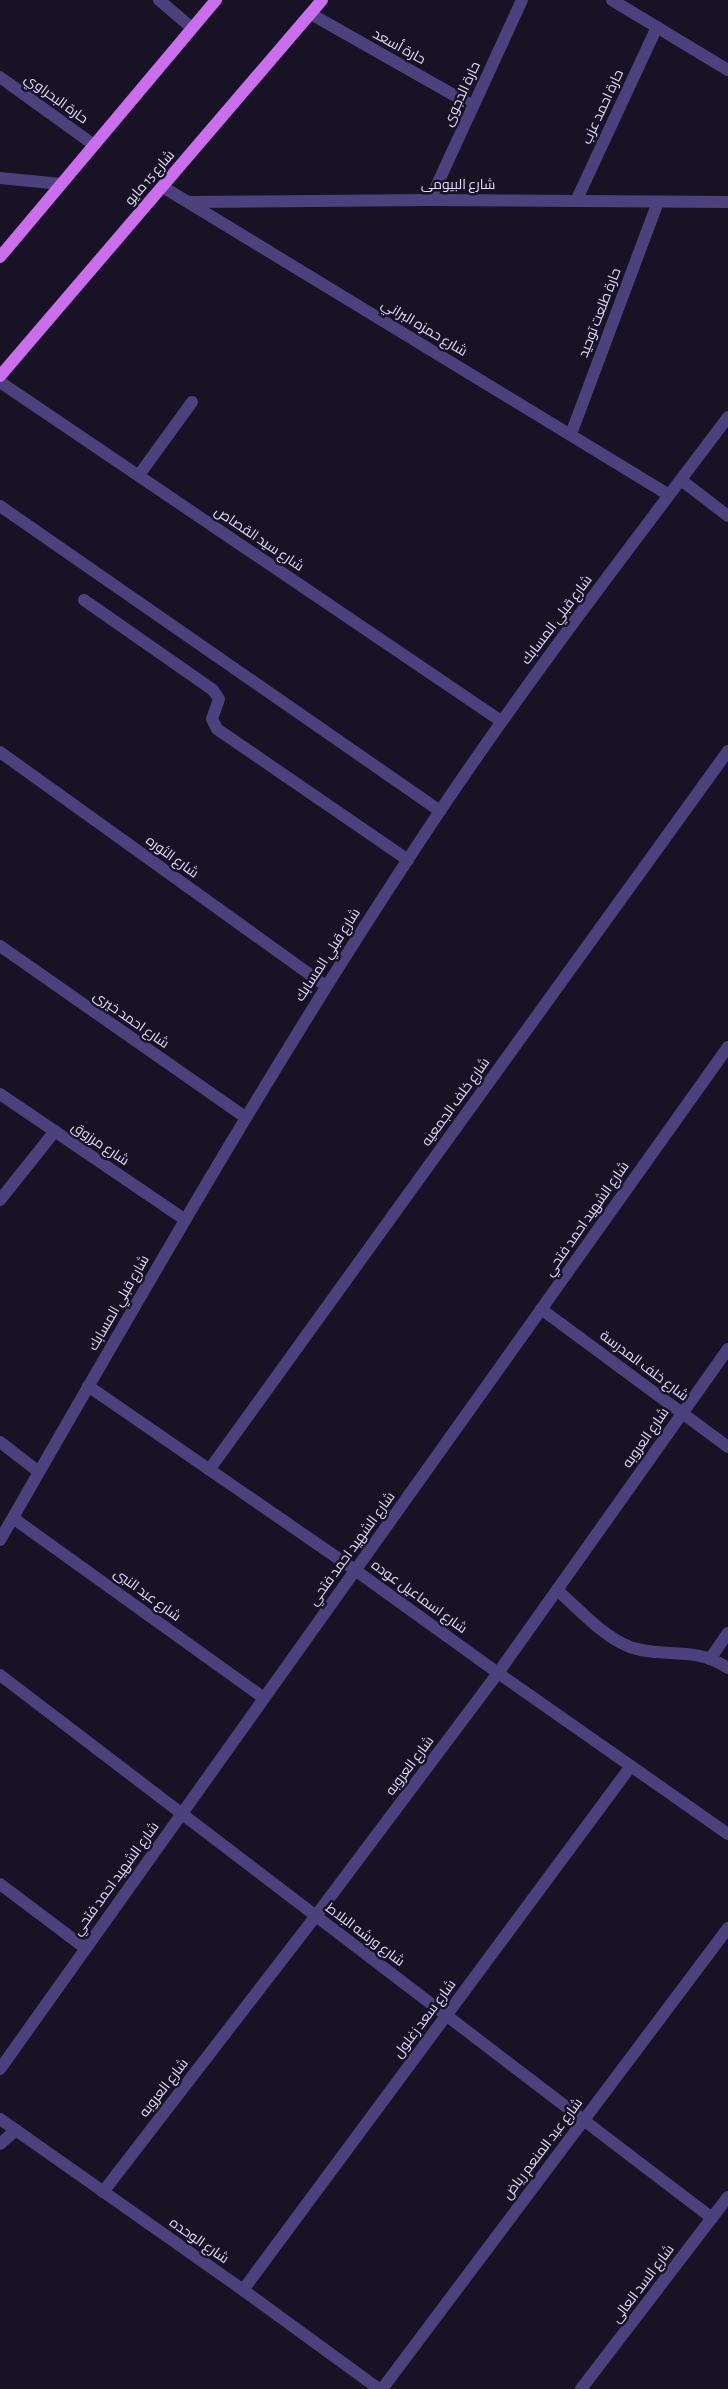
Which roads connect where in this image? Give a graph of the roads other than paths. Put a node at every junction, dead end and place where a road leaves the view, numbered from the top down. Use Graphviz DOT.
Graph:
graph roads {
  1 [pos="159,0"];
  2 [pos="216,0"];
  3 [pos="322,0"];
  4 [pos="522,0"];
  5 [pos="612,0"];
  6 [pos="311,14"];
  7 [pos="657,27"];
  8 [pos="192,28"];
  9 [pos="728,70"];
  10 [pos="0,76"];
  11 [pos="473,106"];
  12 [pos="94,145"];
  13 [pos="0,178"];
  14 [pos="61,184"];
  15 [pos="163,187"];
  16 [pos="430,200"];
  17 [pos="576,201"];
  18 [pos="187,202"];
  19 [pos="658,202"];
  20 [pos="728,202"];
  21 [pos="0,257"];
  22 [pos="0,376"];
  23 [pos="0,382"];
  24 [pos="192,402"];
  25 [pos="728,417"];
  26 [pos="570,434"];
  27 [pos="139,475"];
  28 [pos="681,480"];
  29 [pos="669,495"];
  30 [pos="0,506"];
  31 [pos="728,516"];
  32 [pos="84,600"];
  33 [pos="501,721"];
  34 [pos="728,751"];
  35 [pos="0,752"];
  36 [pos="440,811"];
  37 [pos="408,860"];
  38 [pos="0,946"];
  39 [pos="326,986"];
  40 [pos="728,1047"];
  41 [pos="0,1094"];
  42 [pos="246,1117"];
  43 [pos="55,1131"];
  44 [pos="0,1200"];
  45 [pos="184,1219"];
  46 [pos="541,1309"];
  47 [pos="728,1349"];
  48 [pos="88,1386"];
  49 [pos="682,1413"];
  50 [pos="0,1442"];
  51 [pos="728,1447"];
  52 [pos="209,1470"];
  53 [pos="39,1472"];
  54 [pos="13,1518"];
  55 [pos="0,1540"];
  56 [pos="355,1570"];
  57 [pos="557,1590"];
  58 [pos="728,1634"];
  59 [pos="710,1659"];
  60 [pos="728,1668"];
  61 [pos="498,1673"];
  62 [pos="0,1675"];
  63 [pos="264,1698"];
  64 [pos="631,1766"];
  65 [pos="182,1812"];
  66 [pos="728,1834"];
  67 [pos="0,1884"];
  68 [pos="315,1917"];
  69 [pos="728,1928"];
  70 [pos="86,1948"];
  71 [pos="446,2016"];
  72 [pos="0,2069"];
  73 [pos="0,2118"];
  74 [pos="583,2120"];
  75 [pos="16,2130"];
  76 [pos="0,2144"];
  77 [pos="103,2192"];
  78 [pos="728,2197"];
  79 [pos="712,2218"];
  80 [pos="243,2290"];
  81 [pos="380,2389"];
  82 [pos="581,2389"];
  1 -- 8 [label="street"];
  2 -- 8 [label="main road"];
  3 -- 6 [label="main road, شارع 15 مايو"];
  4 -- 11 [label="street, حارة الدجوى"];
  5 -- 7 [label="street"];
  6 -- 11 [label="street, حارة أسعد"];
  6 -- 15 [label="main road, شارع 15 مايو"];
  7 -- 9 [label="street"];
  7 -- 17 [label="street, حارة احمد عزب"];
  8 -- 12 [label="main road"];
  10 -- 12 [label="street, حارة البحراوي"];
  11 -- 16 [label="street, حارة الدجوى"];
  12 -- 14 [label="main road"];
  13 -- 14 [label="street"];
  14 -- 21 [label="main road"];
  15 -- 18 [label="street, شارع حمزه البراني"];
  15 -- 22 [label="main road, شارع 15 مايو"];
  16 -- 17 [label="street, شارع البيومى"];
  16 -- 18 [label="street, شارع البيومى"];
  17 -- 19 [label="street, شارع البيومى"];
  18 -- 26 [label="street, شارع حمزه البراني"];
  19 -- 20 [label="street, شارع البيومى"];
  19 -- 26 [label="street, حارة طلعت توحيد"];
  23 -- 27 [label="street, شارع سيد القصاص"];
  24 -- 27 [label="street"];
  25 -- 28 [label="street, شارع قبلي المسابك"];
  26 -- 29 [label="street, شارع حمزه البراني"];
  27 -- 33 [label="street, شارع سيد القصاص"];
  28 -- 29 [label="street, شارع قبلي المسابك"];
  28 -- 31 [label="street"];
  29 -- 33 [label="street, شارع قبلي المسابك"];
  30 -- 36 [label="street"];
  32 -- 37 [label="street"];
  33 -- 36 [label="street, شارع قبلي المسابك"];
  34 -- 52 [label="street, شارع خلف الجمعيه"];
  35 -- 39 [label="street, شارع الثوره"];
  36 -- 37 [label="street, شارع قبلي المسابك"];
  37 -- 39 [label="street, شارع قبلي المسابك"];
  38 -- 42 [label="street, شارع احمد خيرى"];
  39 -- 42 [label="street, شارع قبلي المسابك"];
  40 -- 46 [label="street, شارع الشهيد احمد فتحي"];
  41 -- 43 [label="street, شارع مرزوق"];
  42 -- 45 [label="street, شارع قبلي المسابك"];
  43 -- 44 [label="street"];
  43 -- 45 [label="street, شارع مرزوق"];
  45 -- 48 [label="street, شارع قبلي المسابك"];
  46 -- 49 [label="street, شارع خلف المدرسة"];
  46 -- 56 [label="street, شارع الشهيد احمد فتحي"];
  47 -- 49 [label="street, شارع العروبه"];
  48 -- 52 [label="street, شارع اسماعيل عوده"];
  48 -- 53 [label="street, شارع قبلي المسابك"];
  49 -- 51 [label="street, شارع خلف المدرسة"];
  49 -- 57 [label="street, شارع العروبه"];
  50 -- 53 [label="street"];
  52 -- 56 [label="street, شارع اسماعيل عوده"];
  53 -- 54 [label="street, شارع قبلي المسابك"];
  54 -- 55 [label="street, شارع قبلي المسابك"];
  54 -- 63 [label="street, شارع عبد النبى"];
  56 -- 61 [label="street, شارع اسماعيل عوده"];
  56 -- 63 [label="street, شارع الشهيد احمد فتحي"];
  57 -- 59 [label="street"];
  57 -- 61 [label="street, شارع العروبه"];
  58 -- 59 [label="street"];
  59 -- 60 [label="street"];
  61 -- 64 [label="street, شارع اسماعيل عوده"];
  61 -- 68 [label="street, شارع العروبه"];
  62 -- 65 [label="street, شارع ورشه البلاط"];
  63 -- 65 [label="street, شارع الشهيد احمد فتحي"];
  64 -- 66 [label="street, شارع اسماعيل عوده"];
  64 -- 71 [label="street, شارع سعد زغلول"];
  65 -- 68 [label="street, شارع ورشه البلاط"];
  65 -- 70 [label="street, شارع الشهيد احمد فتحي"];
  67 -- 70 [label="street"];
  68 -- 71 [label="street, شارع ورشه البلاط"];
  68 -- 77 [label="street, شارع العروبه"];
  69 -- 74 [label="street, شارع عبد المنعم رياض"];
  70 -- 72 [label="street, شارع الشهيد احمد فتحي"];
  71 -- 74 [label="street, شارع ورشه البلاط"];
  71 -- 80 [label="street, شارع سعد زغلول"];
  73 -- 75 [label="street, شارع الوحده"];
  74 -- 79 [label="street, شارع ورشه البلاط"];
  74 -- 81 [label="street, شارع عبد المنعم رياض"];
  75 -- 76 [label="street"];
  75 -- 77 [label="street, شارع الوحده"];
  77 -- 80 [label="street, شارع الوحده"];
  78 -- 79 [label="street, شارع السد العالى"];
  79 -- 82 [label="street, شارع السد العالى"];
  80 -- 81 [label="street, شارع الوحده"];
}
